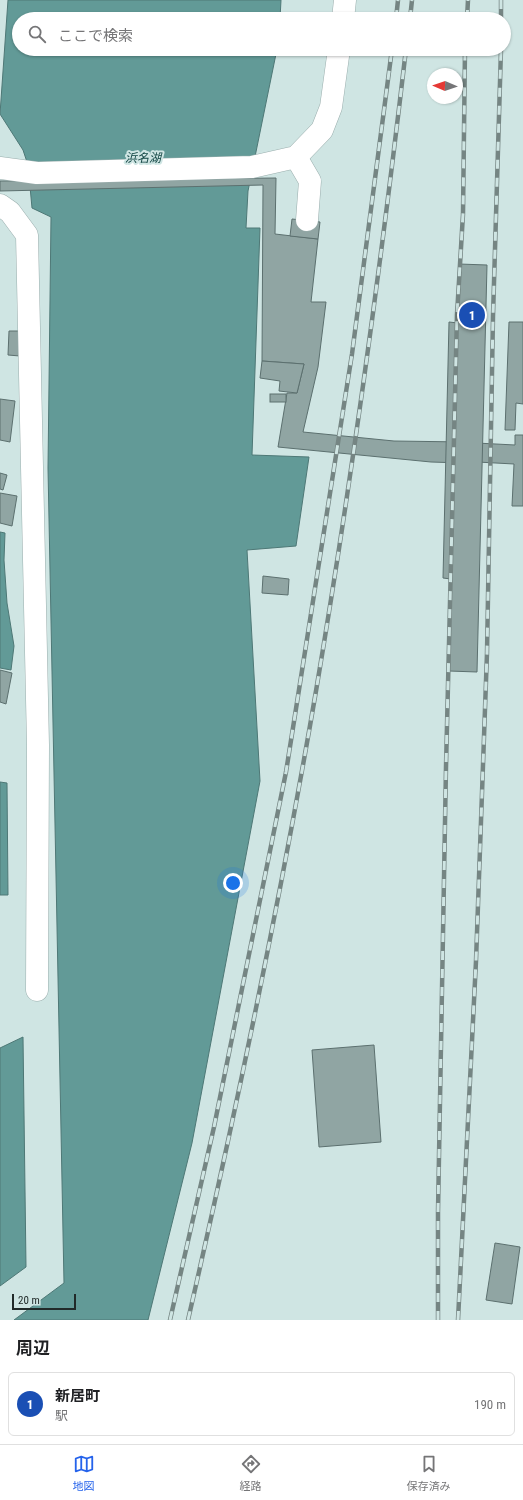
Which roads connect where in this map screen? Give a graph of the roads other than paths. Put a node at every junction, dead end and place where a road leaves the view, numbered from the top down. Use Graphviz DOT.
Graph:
graph roads {
  1 [pos="345,0"];
  2 [pos="344,12"];
  3 [pos="337,56"];
  4 [pos="296,157"];
  5 [pos="0,168"];
  6 [pos="0,205"];
  7 [pos="307,220"];
  8 [pos="37,990"];
  1 -- 2 [label="street"];
  3 -- 4 [label="street"];
  4 -- 5 [label="street"];
  4 -- 7 [label="street"];
  6 -- 8 [label="street"];
}
